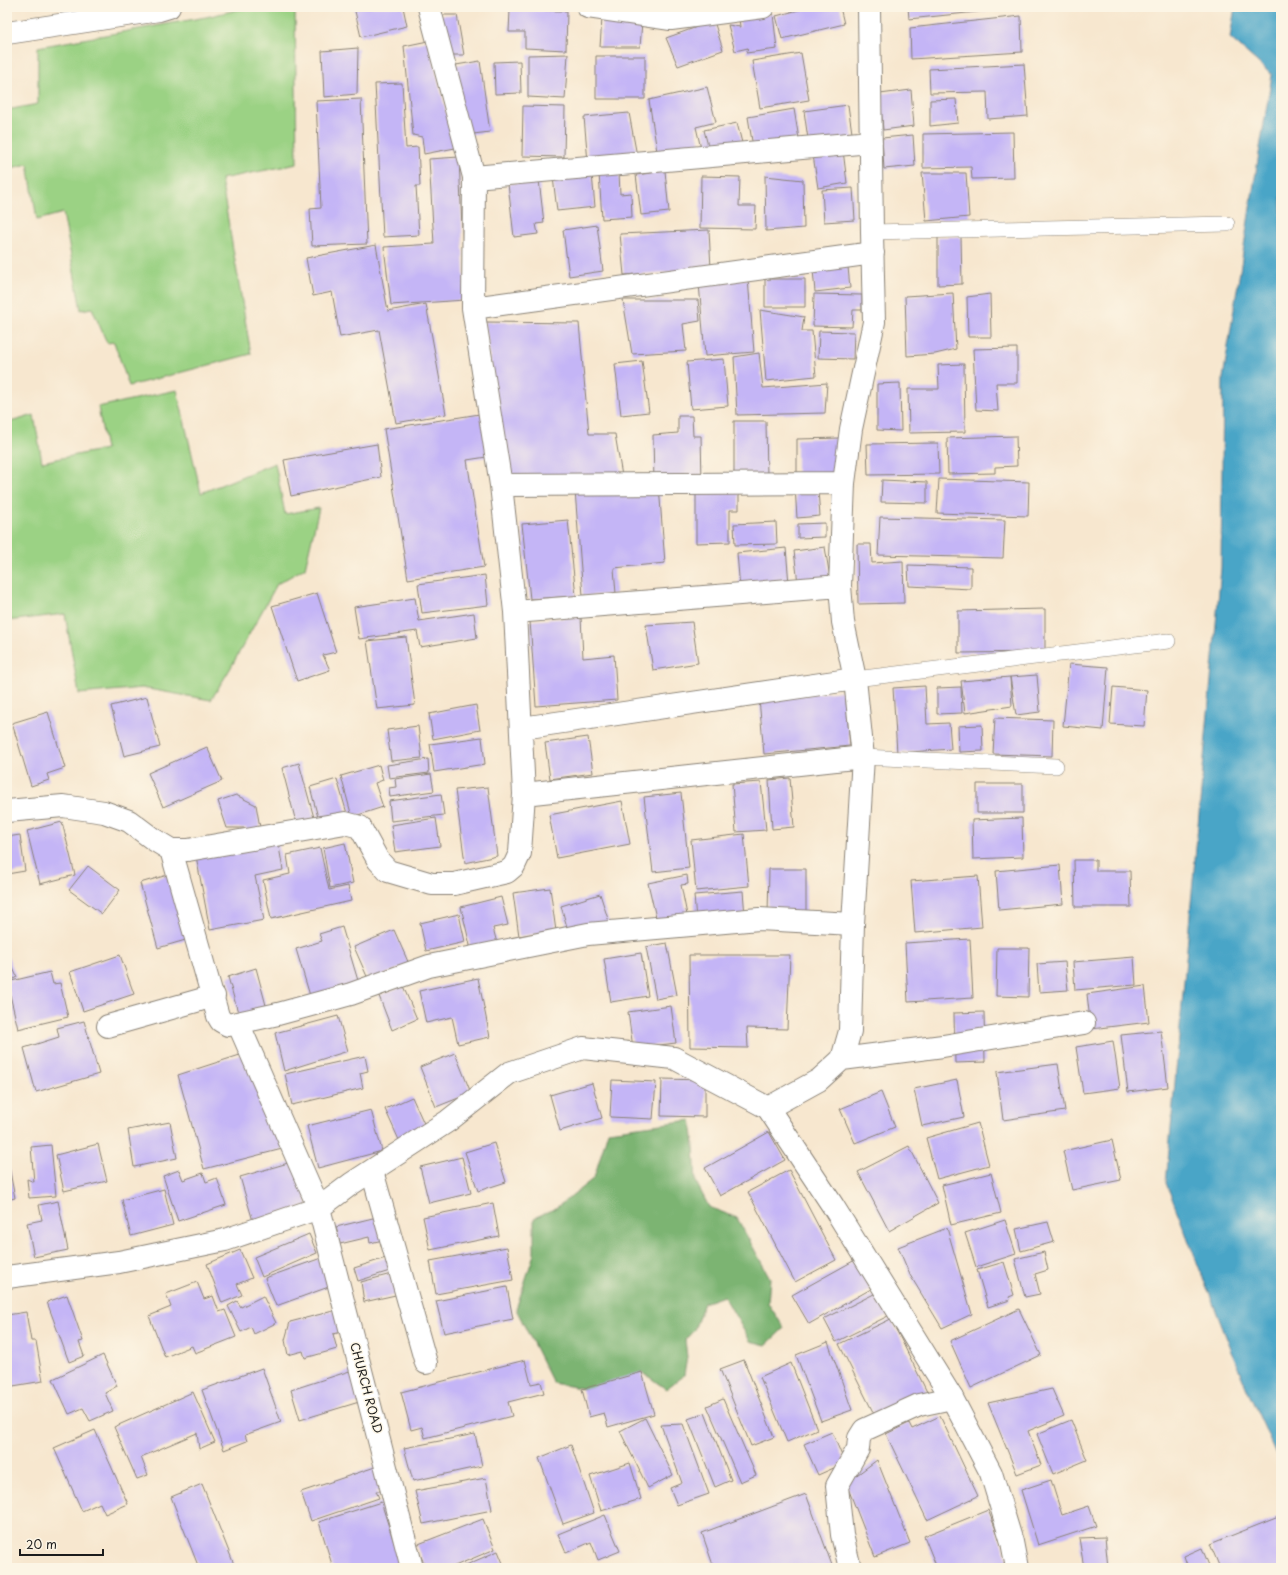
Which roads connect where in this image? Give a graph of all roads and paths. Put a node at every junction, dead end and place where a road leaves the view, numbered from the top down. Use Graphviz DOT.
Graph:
graph roads {
  1 [pos="169,7"];
  2 [pos="429,7"];
  3 [pos="588,7"];
  4 [pos="763,7"];
  5 [pos="869,7"];
  6 [pos="7,33"];
  7 [pos="871,142"];
  8 [pos="474,177"];
  9 [pos="1227,224"];
  10 [pos="872,232"];
  11 [pos="873,253"];
  12 [pos="473,308"];
  13 [pos="844,483"];
  14 [pos="501,485"];
  15 [pos="840,586"];
  16 [pos="515,612"];
  17 [pos="1168,640"];
  18 [pos="855,679"];
  19 [pos="522,728"];
  20 [pos="863,757"];
  21 [pos="1056,766"];
  22 [pos="524,794"];
  23 [pos="7,811"];
  24 [pos="171,850"];
  25 [pos="853,924"];
  26 [pos="214,996"];
  27 [pos="238,1023"];
  28 [pos="1084,1023"];
  29 [pos="108,1026"];
  30 [pos="842,1059"];
  31 [pos="768,1108"];
  32 [pos="372,1170"];
  33 [pos="319,1208"];
  34 [pos="7,1277"];
  35 [pos="426,1363"];
  36 [pos="952,1398"];
  37 [pos="412,1568"];
  38 [pos="850,1568"];
  39 [pos="1017,1568"];
  1 -- 6 [label="street"];
  2 -- 8 [label="street"];
  3 -- 4 [label="street"];
  5 -- 7 [label="street"];
  7 -- 8 [label="street"];
  7 -- 10 [label="street"];
  8 -- 12 [label="street"];
  9 -- 10 [label="lane"];
  10 -- 11 [label="street"];
  11 -- 12 [label="street"];
  11 -- 13 [label="street"];
  12 -- 14 [label="street"];
  13 -- 14 [label="street"];
  13 -- 15 [label="street"];
  14 -- 16 [label="street"];
  15 -- 16 [label="street"];
  15 -- 18 [label="street"];
  16 -- 19 [label="street"];
  17 -- 18 [label="lane"];
  18 -- 19 [label="street"];
  18 -- 20 [label="street"];
  19 -- 22 [label="street"];
  20 -- 21 [label="lane"];
  20 -- 22 [label="street"];
  20 -- 25 [label="street"];
  22 -- 24 [label="street"];
  23 -- 24 [label="street"];
  24 -- 26 [label="street"];
  25 -- 27 [label="street"];
  25 -- 30 [label="street"];
  26 -- 27 [label="street"];
  26 -- 29 [label="street"];
  27 -- 33 [label="street, CHURCH ROAD"];
  28 -- 30 [label="street"];
  30 -- 31 [label="street"];
  31 -- 32 [label="street"];
  31 -- 36 [label="street"];
  32 -- 33 [label="street"];
  32 -- 35 [label="street"];
  33 -- 34 [label="street"];
  33 -- 37 [label="street, CHURCH ROAD"];
  36 -- 38 [label="street"];
  36 -- 39 [label="street"];
}
